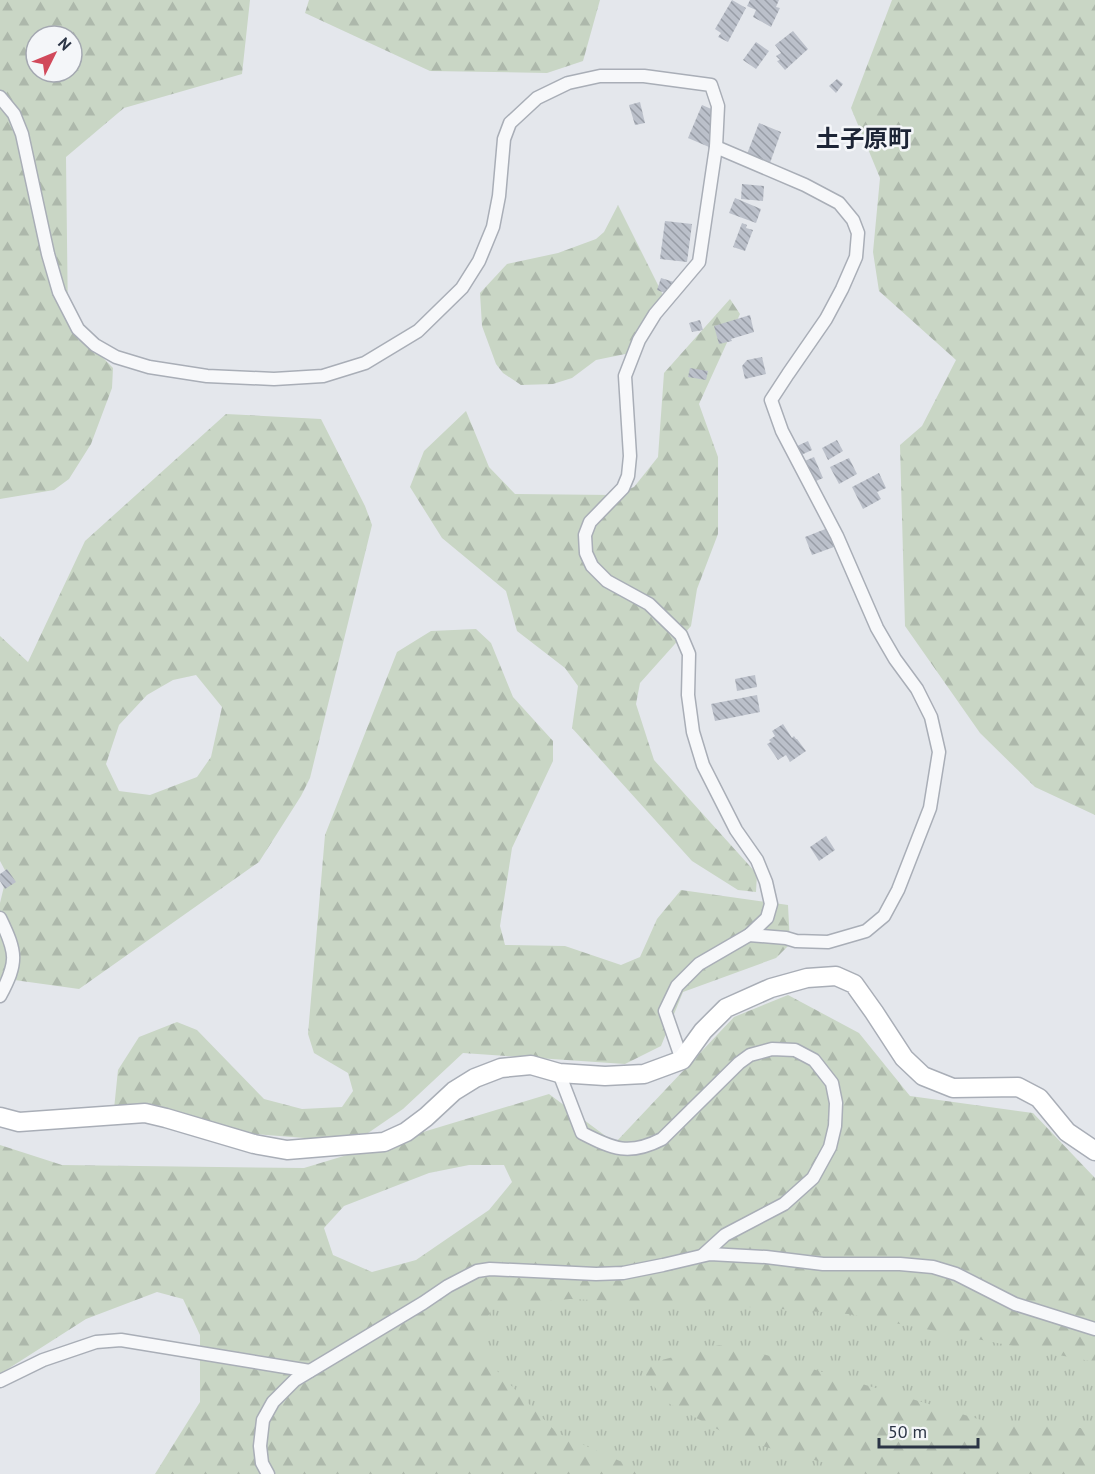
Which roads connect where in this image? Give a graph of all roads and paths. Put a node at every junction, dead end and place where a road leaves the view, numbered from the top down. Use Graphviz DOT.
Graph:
graph roads {
  1 [pos="0,98"];
  2 [pos="716,147"];
  3 [pos="0,918"];
  4 [pos="749,935"];
  5 [pos="0,996"];
  6 [pos="682,1060"];
  7 [pos="559,1072"];
  8 [pos="0,1116"];
  9 [pos="1095,1151"];
  10 [pos="703,1255"];
  11 [pos="1095,1329"];
  12 [pos="309,1371"];
  13 [pos="0,1381"];
  14 [pos="268,1474"];
  1 -- 2 [label="street"];
  2 -- 4 [label="street"];
  2 -- 4 [label="street"];
  3 -- 5 [label="street"];
  4 -- 6 [label="street"];
  6 -- 7 [label="street"];
  6 -- 9 [label="street"];
  7 -- 8 [label="street"];
  7 -- 10 [label="street"];
  10 -- 11 [label="street"];
  10 -- 12 [label="street"];
  12 -- 13 [label="street"];
  12 -- 14 [label="street"];
}
